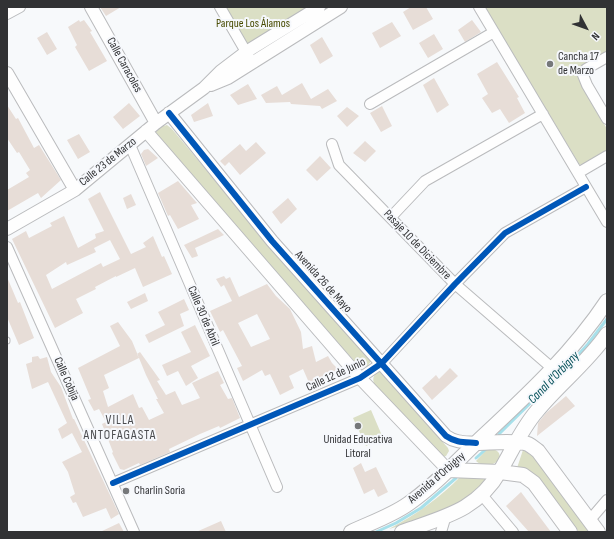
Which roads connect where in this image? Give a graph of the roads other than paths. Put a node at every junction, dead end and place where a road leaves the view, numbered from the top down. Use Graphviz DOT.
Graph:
graph roads {
  1 [pos="20,7"];
  2 [pos="91,7"];
  3 [pos="220,7"];
  4 [pos="319,7"];
  5 [pos="341,7"];
  6 [pos="479,7"];
  7 [pos="7,14"];
  8 [pos="494,32"];
  9 [pos="246,52"];
  10 [pos="607,57"];
  11 [pos="252,63"];
  12 [pos="7,72"];
  13 [pos="204,88"];
  14 [pos="370,104"];
  15 [pos="169,113"];
  16 [pos="543,114"];
  17 [pos="607,119"];
  18 [pos="156,123"];
  19 [pos="146,132"];
  20 [pos="332,144"];
  21 [pos="130,145"];
  22 [pos="607,156"];
  23 [pos="578,173"];
  24 [pos="586,186"];
  25 [pos="74,190"];
  26 [pos="391,217"];
  27 [pos="607,222"];
  28 [pos="7,229"];
  29 [pos="7,247"];
  30 [pos="455,284"];
  31 [pos="607,301"];
  32 [pos="607,334"];
  33 [pos="382,363"];
  34 [pos="552,368"];
  35 [pos="360,378"];
  36 [pos="249,425"];
  37 [pos="516,442"];
  38 [pos="476,443"];
  39 [pos="448,470"];
  40 [pos="500,472"];
  41 [pos="113,483"];
  42 [pos="277,487"];
  43 [pos="482,495"];
  44 [pos="607,500"];
  45 [pos="442,525"];
  46 [pos="593,526"];
  47 [pos="134,532"];
  48 [pos="351,532"];
  49 [pos="402,532"];
  50 [pos="513,532"];
  51 [pos="570,532"];
  1 -- 7 [label="street"];
  2 -- 18 [label="street, Calle Caracoles"];
  3 -- 9 [label="street"];
  4 -- 9 [label="street, Calle 23 de Marzo"];
  5 -- 11 [label="street, Calle 23 de Marzo"];
  6 -- 8 [label="street"];
  8 -- 14 [label="street"];
  8 -- 16 [label="street"];
  9 -- 11 [label="street"];
  9 -- 13 [label="street, Calle 23 de Marzo"];
  10 -- 17 [label="street"];
  11 -- 13 [label="street, Calle 23 de Marzo"];
  12 -- 25 [label="street"];
  13 -- 15 [label="street, Calle 23 de Marzo"];
  15 -- 18 [label="street, Calle 23 de Marzo"];
  15 -- 33 [label="street, Avenida 26 de Mayo"];
  16 -- 23 [label="street"];
  16 -- 26 [label="street"];
  18 -- 19 [label="street, Calle 23 de Marzo"];
  19 -- 21 [label="street, Calle 23 de Marzo"];
  19 -- 35 [label="street"];
  20 -- 26 [label="street, Pasaje 10 de Diciembre"];
  21 -- 25 [label="street, Calle 23 de Marzo"];
  21 -- 36 [label="street, Calle 30 de Abril"];
  22 -- 23 [label="street"];
  23 -- 24 [label="street"];
  24 -- 27 [label="street"];
  24 -- 30 [label="street, Calle 12 de Junio"];
  25 -- 28 [label="street, Calle 23 de Marzo"];
  26 -- 30 [label="street, Pasaje 10 de Diciembre"];
  29 -- 41 [label="street, Calle Cobija"];
  30 -- 33 [label="street, Calle 12 de Junio"];
  30 -- 34 [label="street, Pasaje 10 de Diciembre"];
  31 -- 34 [label="main road, Avenida d'Orbigny"];
  32 -- 37 [label="main road"];
  33 -- 35 [label="street, Calle 12 de Junio"];
  33 -- 38 [label="street, Avenida 26 de Mayo"];
  34 -- 38 [label="main road, Avenida d'Orbigny"];
  35 -- 36 [label="street, Calle 12 de Junio"];
  35 -- 39 [label="street"];
  36 -- 41 [label="street, Calle 12 de Junio"];
  36 -- 42 [label="street, Calle 30 de Abril"];
  37 -- 38 [label="main road"];
  37 -- 40 [label="main road"];
  37 -- 46 [label="main road"];
  38 -- 39 [label="main road, Avenida d'Orbigny"];
  39 -- 40 [label="main road"];
  39 -- 48 [label="main road, Avenida d'Orbigny"];
  40 -- 43 [label="main road"];
  40 -- 51 [label="main road"];
  41 -- 47 [label="street, Calle Cobija"];
  43 -- 45 [label="main road"];
  43 -- 50 [label="street"];
  44 -- 46 [label="street"];
  45 -- 49 [label="main road"];
}
